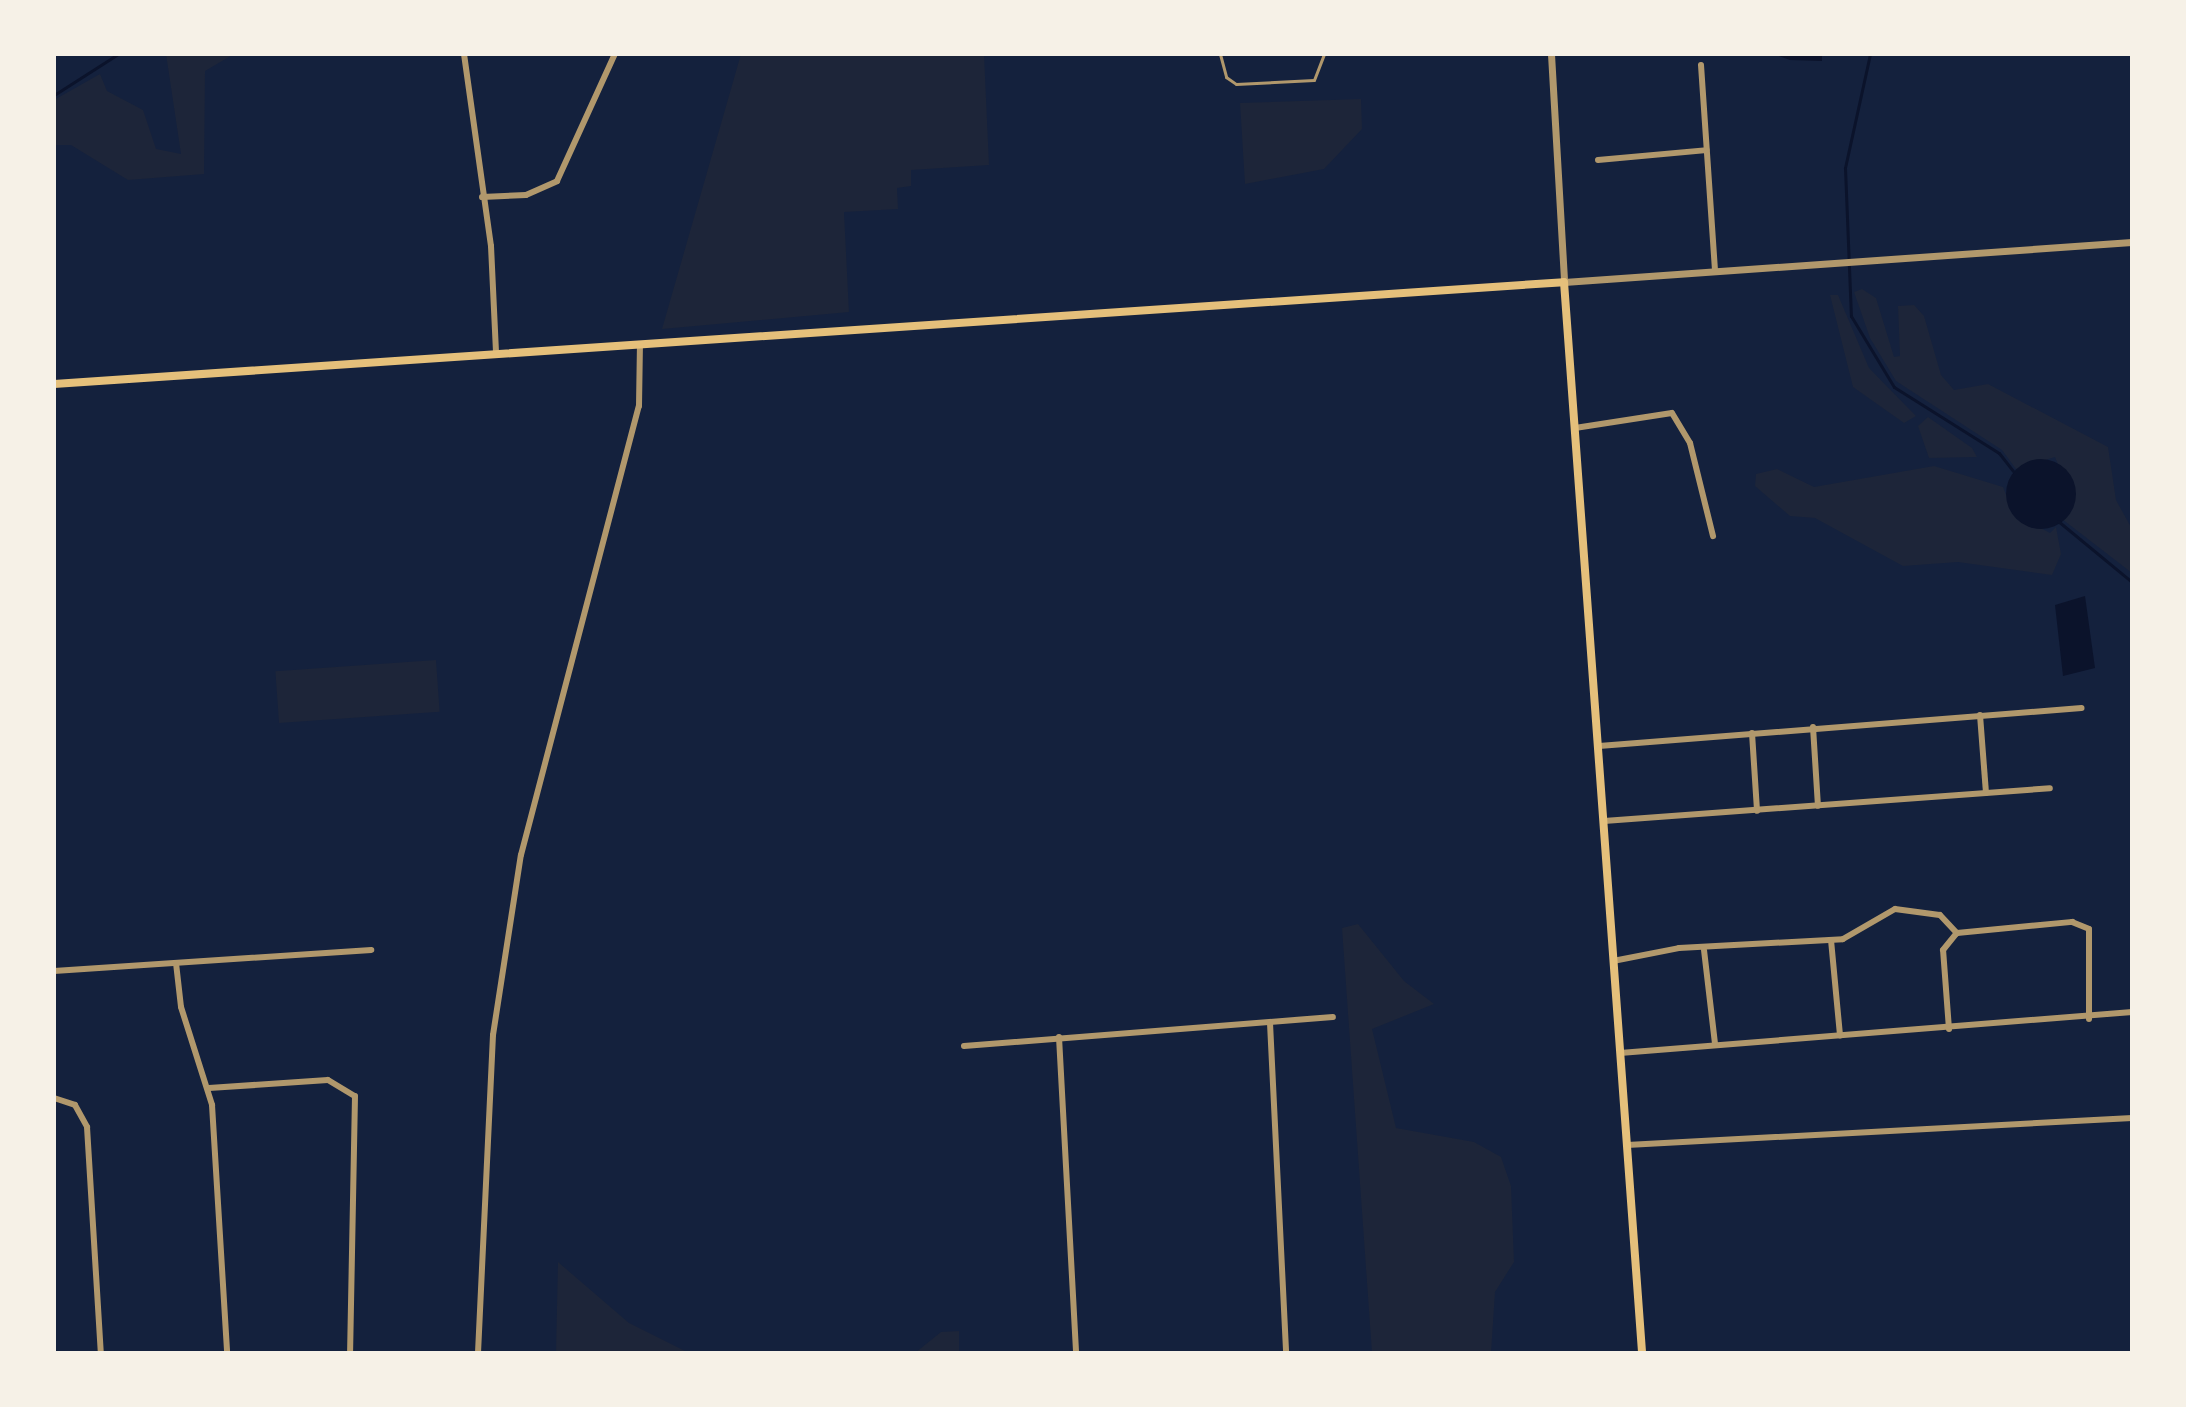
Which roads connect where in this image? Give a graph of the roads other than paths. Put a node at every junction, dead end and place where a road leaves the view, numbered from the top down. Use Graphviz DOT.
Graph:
graph roads {
  1 [pos="464,54"];
  2 [pos="615,54"];
  3 [pos="1220,54"];
  4 [pos="1324,54"];
  5 [pos="1551,54"];
  6 [pos="1701,65"];
  7 [pos="1707,150"];
  8 [pos="1598,160"];
  9 [pos="482,197"];
  10 [pos="2132,242"];
  11 [pos="1715,269"];
  12 [pos="1564,282"];
  13 [pos="640,344"];
  14 [pos="496,354"];
  15 [pos="54,384"];
  16 [pos="1575,428"];
  17 [pos="1713,536"];
  18 [pos="2082,708"];
  19 [pos="1980,715"];
  20 [pos="1813,727"];
  21 [pos="1752,733"];
  22 [pos="1599,746"];
  23 [pos="2050,788"];
  24 [pos="1986,793"];
  25 [pos="1818,806"];
  26 [pos="1757,811"];
  27 [pos="1604,821"];
  28 [pos="1957,933"];
  29 [pos="1831,940"];
  30 [pos="371,950"];
  31 [pos="1704,950"];
  32 [pos="1613,961"];
  33 [pos="176,963"];
  34 [pos="54,971"];
  35 [pos="2132,1012"];
  36 [pos="1333,1017"];
  37 [pos="2089,1019"];
  38 [pos="1270,1023"];
  39 [pos="1949,1029"];
  40 [pos="1840,1036"];
  41 [pos="1059,1037"];
  42 [pos="1715,1043"];
  43 [pos="964,1046"];
  44 [pos="1620,1053"];
  45 [pos="209,1088"];
  46 [pos="54,1098"];
  47 [pos="2132,1118"];
  48 [pos="1627,1145"];
  49 [pos="101,1353"];
  50 [pos="227,1353"];
  51 [pos="350,1353"];
  52 [pos="478,1353"];
  53 [pos="1076,1353"];
  54 [pos="1286,1353"];
  55 [pos="1642,1353"];
  1 -- 9 [label="street"];
  2 -- 9 [label="street"];
  3 -- 4 [label="lane"];
  5 -- 12 [label="street"];
  6 -- 7 [label="street"];
  7 -- 8 [label="street"];
  7 -- 11 [label="street"];
  9 -- 14 [label="street"];
  10 -- 11 [label="street"];
  11 -- 12 [label="street"];
  12 -- 13 [label="main road"];
  12 -- 16 [label="main road"];
  13 -- 14 [label="main road"];
  13 -- 52 [label="street"];
  14 -- 15 [label="main road"];
  16 -- 17 [label="street"];
  16 -- 22 [label="main road"];
  18 -- 19 [label="street"];
  19 -- 20 [label="street"];
  19 -- 24 [label="street"];
  20 -- 21 [label="street"];
  20 -- 25 [label="street"];
  21 -- 22 [label="street"];
  21 -- 26 [label="street"];
  22 -- 27 [label="main road"];
  23 -- 24 [label="street"];
  24 -- 25 [label="street"];
  25 -- 26 [label="street"];
  26 -- 27 [label="street"];
  27 -- 32 [label="main road"];
  28 -- 29 [label="street"];
  28 -- 37 [label="street"];
  28 -- 39 [label="street"];
  29 -- 31 [label="street"];
  29 -- 40 [label="street"];
  30 -- 33 [label="street"];
  31 -- 32 [label="street"];
  31 -- 42 [label="street"];
  32 -- 44 [label="main road"];
  33 -- 34 [label="street"];
  33 -- 45 [label="street"];
  35 -- 37 [label="street"];
  36 -- 38 [label="street"];
  37 -- 39 [label="street"];
  38 -- 41 [label="street"];
  38 -- 54 [label="street"];
  39 -- 40 [label="street"];
  40 -- 42 [label="street"];
  41 -- 43 [label="street"];
  41 -- 53 [label="street"];
  42 -- 44 [label="street"];
  44 -- 48 [label="main road"];
  45 -- 50 [label="street"];
  45 -- 51 [label="street"];
  46 -- 49 [label="street"];
  47 -- 48 [label="street"];
  48 -- 55 [label="main road"];
}
